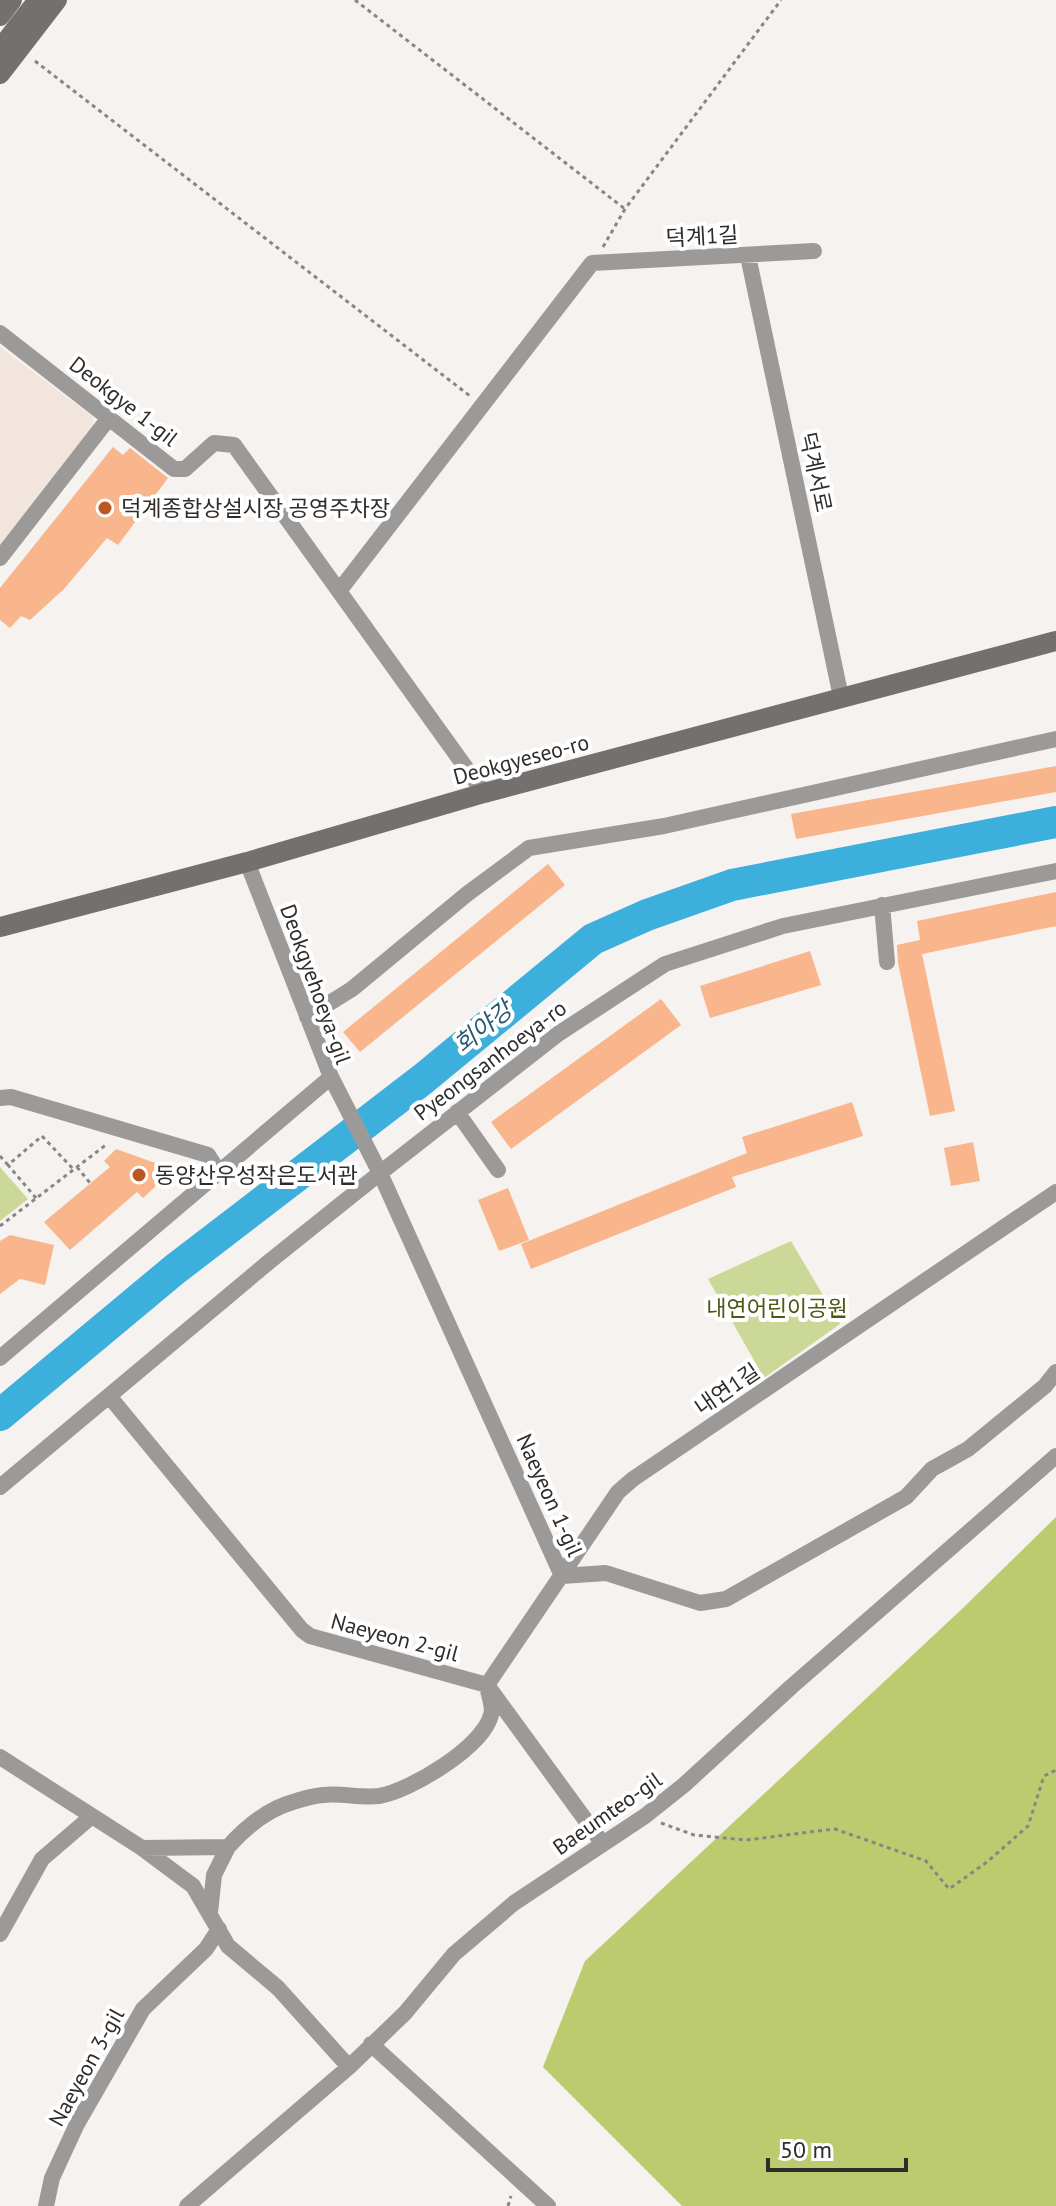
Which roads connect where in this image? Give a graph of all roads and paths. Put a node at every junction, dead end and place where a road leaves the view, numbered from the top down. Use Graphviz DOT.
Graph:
graph roads {
  1 [pos="12,0"];
  2 [pos="38,0"];
  3 [pos="57,0"];
  4 [pos="355,0"];
  5 [pos="781,0"];
  6 [pos="0,16"];
  7 [pos="10,49"];
  8 [pos="0,74"];
  9 [pos="625,209"];
  10 [pos="814,251"];
  11 [pos="748,256"];
  12 [pos="592,263"];
  13 [pos="0,333"];
  14 [pos="482,406"];
  15 [pos="109,418"];
  16 [pos="0,558"];
  17 [pos="339,591"];
  18 [pos="1056,641"];
  19 [pos="841,697"];
  20 [pos="1056,739"];
  21 [pos="484,793"];
  22 [pos="247,862"];
  23 [pos="1056,871"];
  24 [pos="882,905"];
  25 [pos="0,927"];
  26 [pos="887,962"];
  27 [pos="307,1017"];
  28 [pos="331,1077"];
  29 [pos="0,1098"];
  30 [pos="457,1112"];
  31 [pos="113,1139"];
  32 [pos="0,1156"];
  33 [pos="8,1165"];
  34 [pos="75,1168"];
  35 [pos="498,1170"];
  36 [pos="219,1172"];
  37 [pos="380,1173"];
  38 [pos="90,1183"];
  39 [pos="1056,1192"];
  40 [pos="36,1198"];
  41 [pos="0,1226"];
  42 [pos="0,1358"];
  43 [pos="1056,1372"];
  44 [pos="109,1396"];
  45 [pos="1056,1456"];
  46 [pos="0,1487"];
  47 [pos="562,1576"];
  48 [pos="487,1685"];
  49 [pos="0,1757"];
  50 [pos="1056,1770"];
  51 [pos="92,1816"];
  52 [pos="645,1816"];
  53 [pos="603,1844"];
  54 [pos="228,1847"];
  55 [pos="142,1848"];
  56 [pos="210,1913"];
  57 [pos="219,1929"];
  58 [pos="0,1934"];
  59 [pos="371,2044"];
  60 [pos="349,2067"];
  61 [pos="46,2206"];
  62 [pos="187,2206"];
  63 [pos="548,2206"];
  1 -- 6 [label="street"];
  2 -- 7 [label="street"];
  3 -- 7 [label="street"];
  4 -- 9 [label="path"];
  5 -- 9 [label="path"];
  7 -- 8 [label="street"];
  7 -- 14 [label="path"];
  9 -- 12 [label="path"];
  10 -- 11 [label="street, 덕계1길"];
  11 -- 12 [label="street, 덕계1길"];
  11 -- 19 [label="street, 덕계서로"];
  12 -- 14 [label="street"];
  13 -- 15 [label="street, Deokgye 1-gil"];
  14 -- 17 [label="street"];
  15 -- 16 [label="street"];
  15 -- 17 [label="street, Deokgye 1-gil"];
  17 -- 21 [label="street, Deokgye 1-gil"];
  18 -- 19 [label="street, Deokgyeseo-ro"];
  19 -- 21 [label="street, Deokgyeseo-ro"];
  20 -- 27 [label="street"];
  21 -- 22 [label="street, Deokgyeseo-ro"];
  22 -- 25 [label="street, Deokgyeseo-ro"];
  22 -- 27 [label="street, Deokgyehoeya-gil"];
  23 -- 24 [label="street, Pyeongsanhoeya-ro"];
  24 -- 26 [label="street"];
  24 -- 30 [label="street, Pyeongsanhoeya-ro"];
  27 -- 28 [label="street, Deokgyehoeya-gil"];
  28 -- 36 [label="street, Deokgyehoeya-gil"];
  28 -- 37 [label="street, Naeyeon 1-gil"];
  29 -- 36 [label="street"];
  30 -- 35 [label="street"];
  30 -- 37 [label="street, Pyeongsanhoeya-ro"];
  31 -- 34 [label="path"];
  32 -- 33 [label="path"];
  33 -- 34 [label="path"];
  33 -- 40 [label="path"];
  34 -- 38 [label="path"];
  34 -- 40 [label="path"];
  36 -- 42 [label="street, Deokgyehoeya-gil"];
  37 -- 44 [label="street, Pyeongsanhoeya-ro"];
  37 -- 47 [label="street, Naeyeon 1-gil"];
  39 -- 47 [label="street, 내연1길"];
  40 -- 41 [label="path"];
  43 -- 47 [label="street, Naeyeon 1-gil"];
  44 -- 46 [label="street, Pyeongsanhoeya-ro"];
  44 -- 48 [label="street, Naeyeon 2-gil"];
  45 -- 52 [label="street, Baeumteo-gil"];
  47 -- 48 [label="street, 내연1길"];
  48 -- 53 [label="street"];
  48 -- 54 [label="street"];
  49 -- 51 [label="street"];
  50 -- 52 [label="path"];
  51 -- 55 [label="street"];
  51 -- 58 [label="street"];
  52 -- 53 [label="street, Baeumteo-gil"];
  53 -- 59 [label="street, Baeumteo-gil"];
  54 -- 55 [label="street"];
  54 -- 56 [label="street"];
  55 -- 56 [label="street"];
  56 -- 57 [label="street"];
  57 -- 60 [label="street"];
  57 -- 61 [label="street, Naeyeon 3-gil"];
  59 -- 60 [label="street, Baeumteo-gil"];
  59 -- 63 [label="street"];
  60 -- 62 [label="street, Baeumteo-gil"];
}
